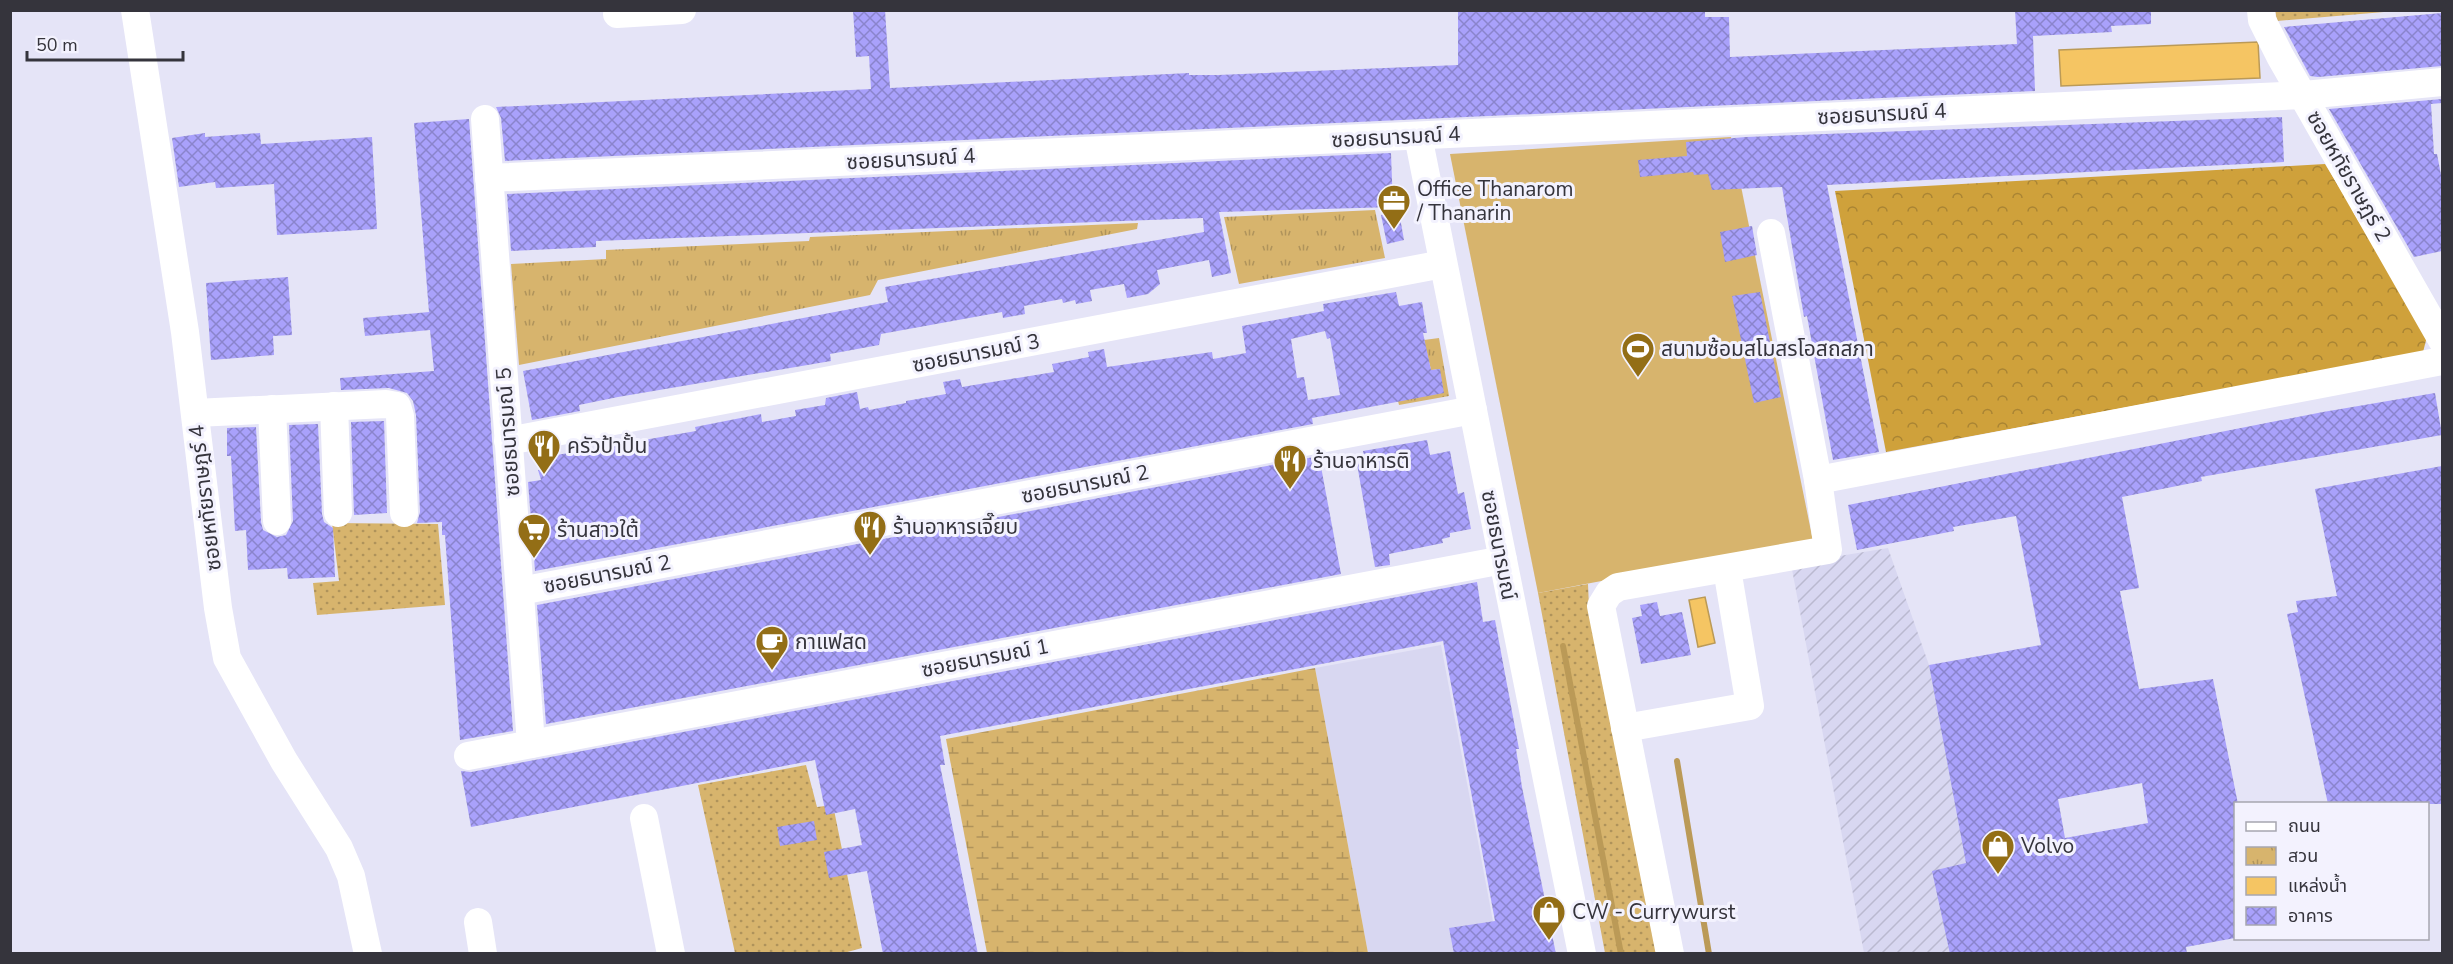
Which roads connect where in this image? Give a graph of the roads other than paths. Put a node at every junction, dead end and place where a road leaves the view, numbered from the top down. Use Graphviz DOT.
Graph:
graph roads {
  1 [pos="135,10"];
  2 [pos="682,10"];
  3 [pos="2261,10"];
  4 [pos="617,14"];
  5 [pos="2442,82"];
  6 [pos="2304,95"];
  7 [pos="485,119"];
  8 [pos="1418,136"];
  9 [pos="489,178"];
  10 [pos="1771,233"];
  11 [pos="1443,264"];
  12 [pos="2442,340"];
  13 [pos="2442,361"];
  14 [pos="334,406"];
  15 [pos="272,409"];
  16 [pos="1473,410"];
  17 [pos="195,413"];
  18 [pos="508,441"];
  19 [pos="1818,480"];
  20 [pos="338,513"];
  21 [pos="404,513"];
  22 [pos="277,521"];
  23 [pos="1503,560"];
  24 [pos="1727,569"];
  25 [pos="520,591"];
  26 [pos="1625,728"];
  27 [pos="531,744"];
  28 [pos="468,756"];
  29 [pos="644,818"];
  30 [pos="478,922"];
  31 [pos="368,954"];
  32 [pos="483,954"];
  33 [pos="671,954"];
  34 [pos="1582,954"];
  35 [pos="1670,954"];
  1 -- 17 [label="street, ซอยหทัยราษฎร์ 4"];
  2 -- 4 [label="street"];
  3 -- 6 [label="street, ซอยหทัยราษฎร์ 2"];
  5 -- 6 [label="street, ซอยธนารมณ์ 4"];
  6 -- 8 [label="street, ซอยธนารมณ์ 4"];
  6 -- 12 [label="street, ซอยหทัยราษฎร์ 2"];
  7 -- 9 [label="street, ซอยธนารมณ์ 5"];
  8 -- 9 [label="street, ซอยธนารมณ์ 4"];
  8 -- 11 [label="street, ซอยธนารมณ์"];
  9 -- 18 [label="street, ซอยธนารมณ์ 5"];
  10 -- 19 [label="street"];
  11 -- 16 [label="street, ซอยธนารมณ์"];
  11 -- 18 [label="street, ซอยธนารมณ์ 3"];
  13 -- 19 [label="street"];
  14 -- 15 [label="street"];
  14 -- 20 [label="street"];
  14 -- 21 [label="street"];
  15 -- 17 [label="street"];
  15 -- 22 [label="street"];
  16 -- 23 [label="street, ซอยธนารมณ์"];
  16 -- 25 [label="street, ซอยธนารมณ์ 2"];
  17 -- 31 [label="street, ซอยหทัยราษฎร์ 4"];
  18 -- 25 [label="street, ซอยธนารมณ์ 5"];
  19 -- 24 [label="street"];
  23 -- 27 [label="street, ซอยธนารมณ์ 1"];
  23 -- 34 [label="street, ซอยธนารมณ์"];
  24 -- 26 [label="street"];
  24 -- 26 [label="street"];
  25 -- 27 [label="street, ซอยธนารมณ์ 5"];
  26 -- 35 [label="street"];
  27 -- 28 [label="street, ซอยธนารมณ์ 1"];
  29 -- 33 [label="street"];
  30 -- 32 [label="street"];
}
